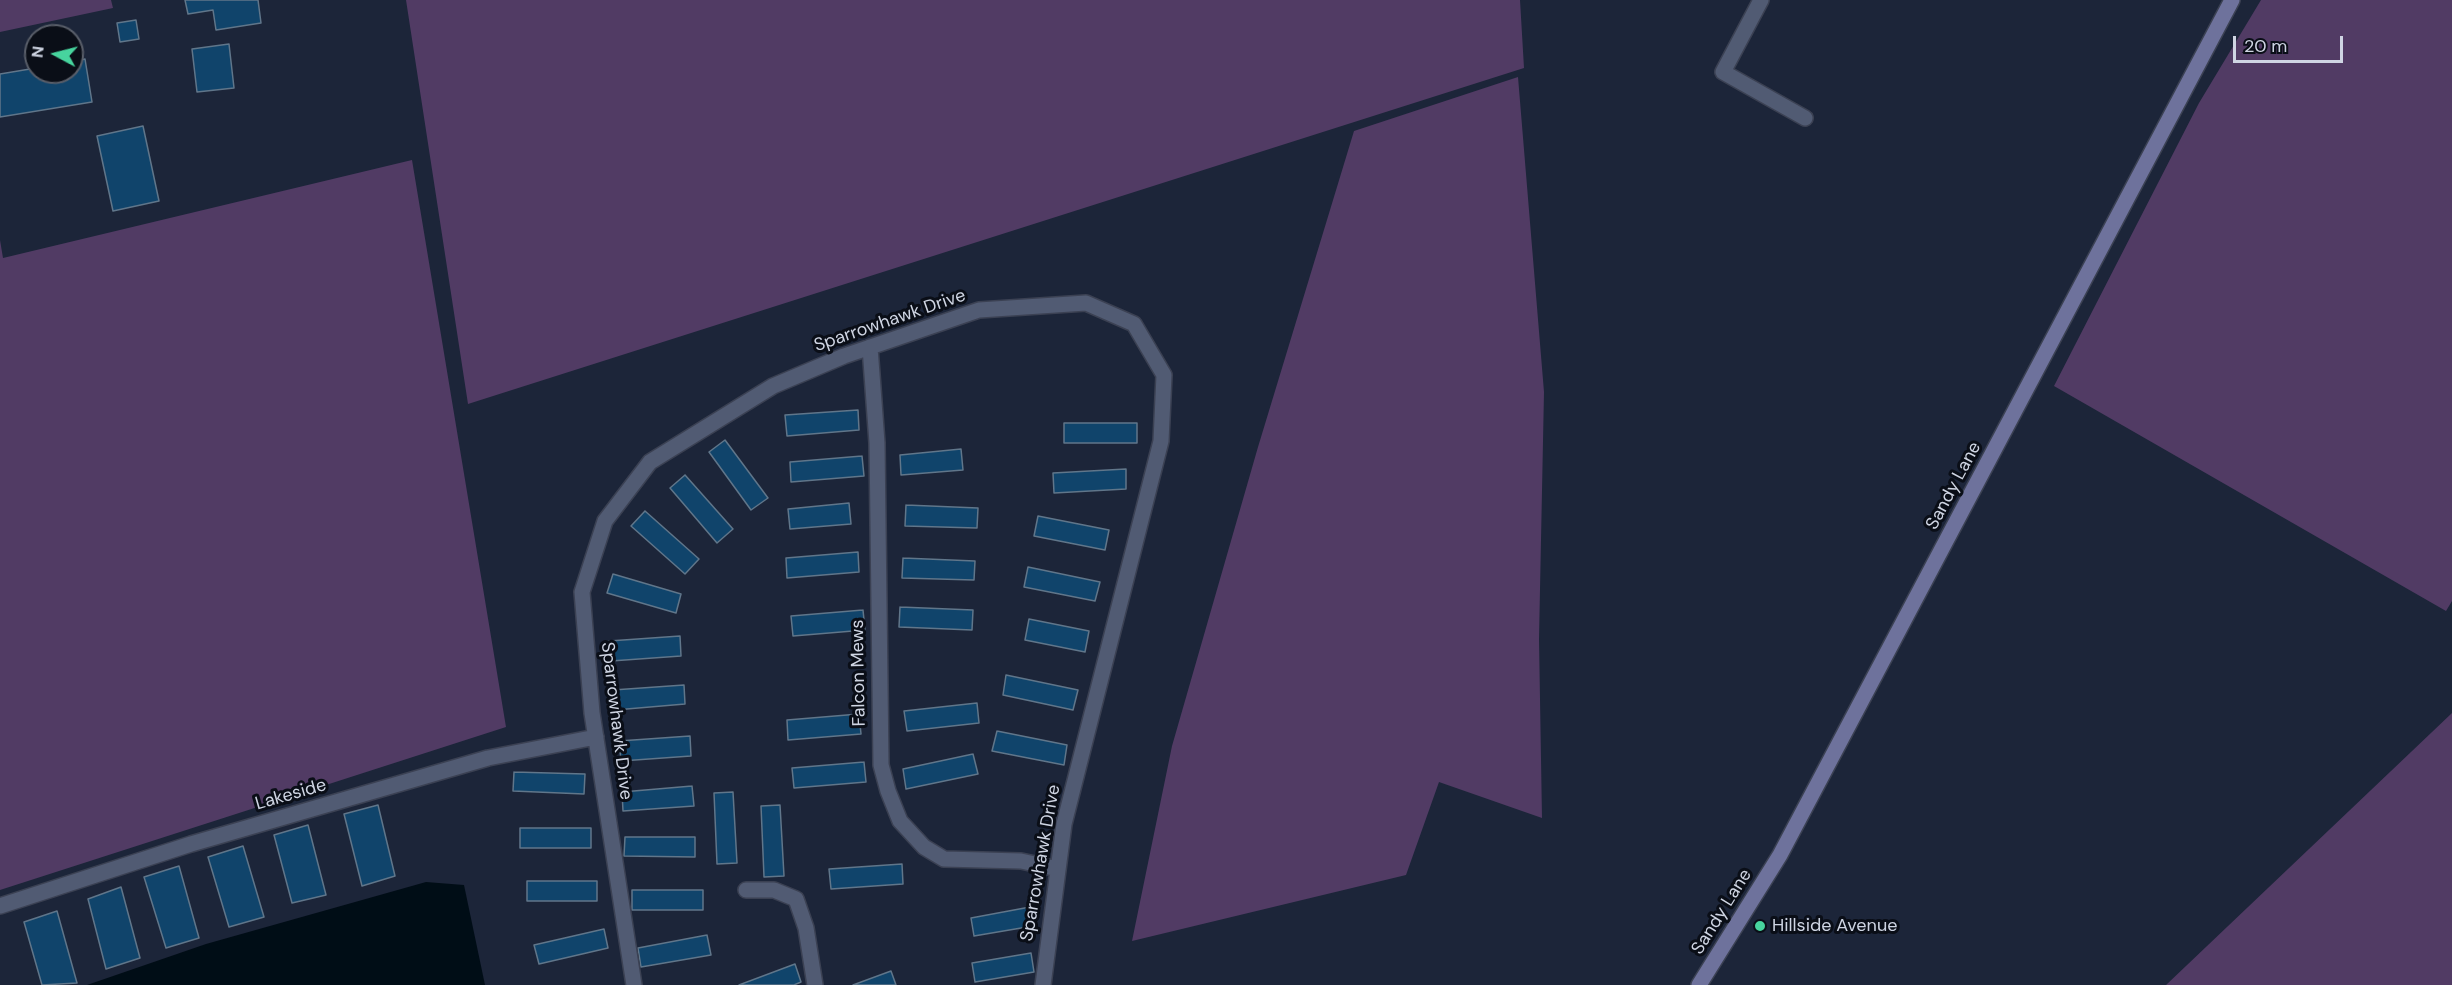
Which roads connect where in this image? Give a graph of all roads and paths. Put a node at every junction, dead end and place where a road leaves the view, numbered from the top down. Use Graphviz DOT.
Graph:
graph roads {
  1 [pos="1761,0"];
  2 [pos="2232,0"];
  3 [pos="1804,118"];
  4 [pos="870,346"];
  5 [pos="596,737"];
  6 [pos="1058,869"];
  7 [pos="746,890"];
  8 [pos="0,906"];
  9 [pos="634,985"];
  10 [pos="815,985"];
  11 [pos="1043,985"];
  12 [pos="1699,985"];
  1 -- 3 [label="street"];
  2 -- 12 [label="main road, Sandy Lane"];
  4 -- 5 [label="street, Sparrowhawk Drive"];
  4 -- 6 [label="street, Falcon Mews"];
  4 -- 6 [label="street, Sparrowhawk Drive"];
  5 -- 8 [label="street, Lakeside"];
  5 -- 9 [label="street, Sparrowhawk Drive"];
  6 -- 11 [label="street, Sparrowhawk Drive"];
  7 -- 10 [label="street"];
}
